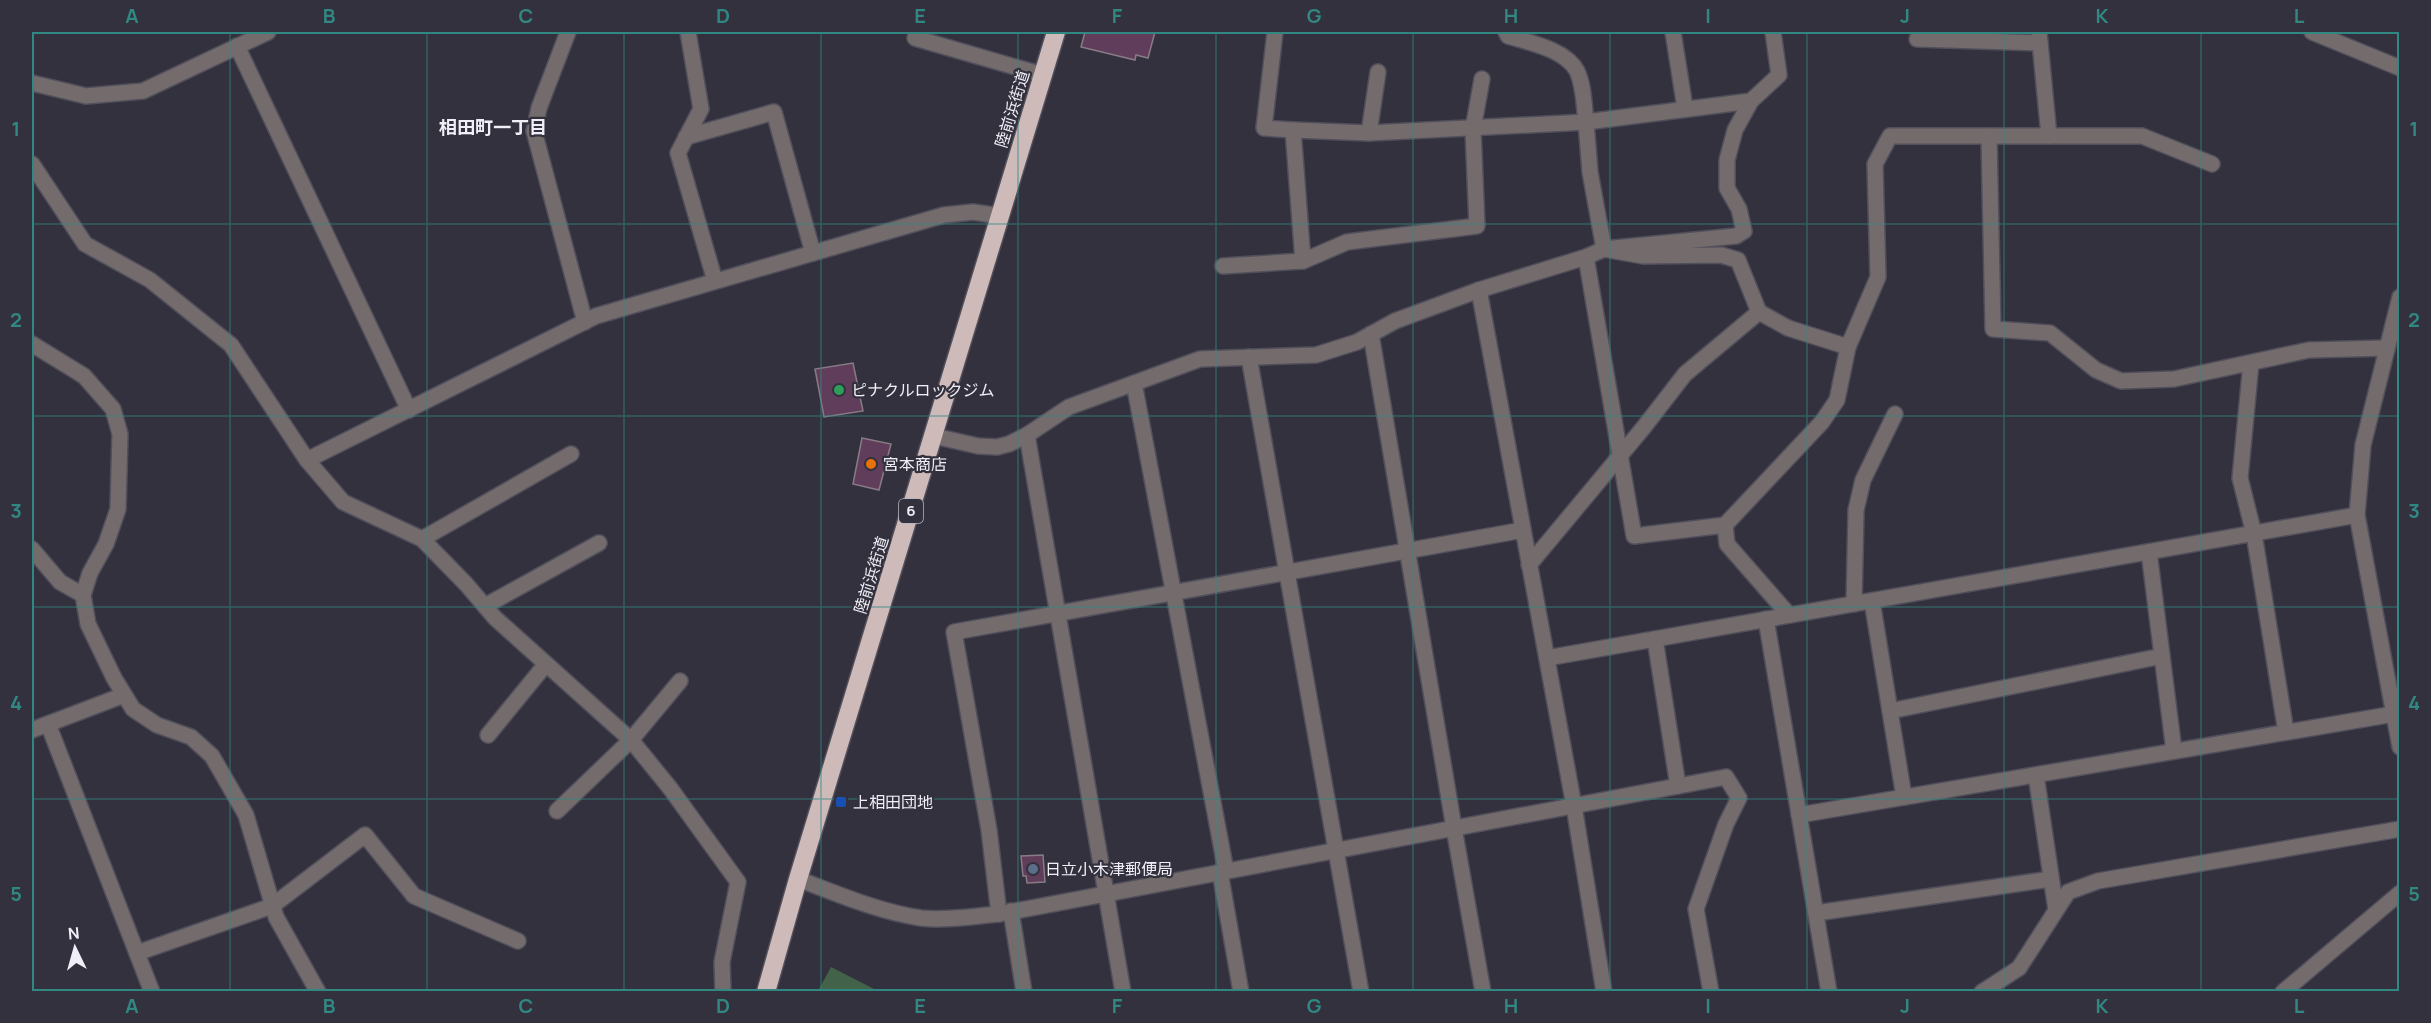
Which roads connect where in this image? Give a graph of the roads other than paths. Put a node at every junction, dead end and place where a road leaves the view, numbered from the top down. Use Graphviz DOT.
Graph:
graph roads {
  1 [pos="268,32"];
  2 [pos="568,32"];
  3 [pos="688,32"];
  4 [pos="1056,32"];
  5 [pos="1275,32"];
  6 [pos="1506,32"];
  7 [pos="1673,32"];
  8 [pos="1773,32"];
  9 [pos="2312,32"];
  10 [pos="2040,37"];
  11 [pos="915,38"];
  12 [pos="1917,39"];
  13 [pos="237,46"];
  14 [pos="2400,68"];
  15 [pos="1378,72"];
  16 [pos="1043,75"];
  17 [pos="1482,79"];
  18 [pos="32,83"];
  19 [pos="1751,101"];
  20 [pos="1685,108"];
  21 [pos="1586,122"];
  22 [pos="1473,129"];
  23 [pos="1293,130"];
  24 [pos="1369,133"];
  25 [pos="1989,136"];
  26 [pos="2049,136"];
  27 [pos="686,137"];
  28 [pos="32,164"];
  29 [pos="2212,164"];
  30 [pos="1000,216"];
  31 [pos="1604,249"];
  32 [pos="813,253"];
  33 [pos="1586,257"];
  34 [pos="1303,261"];
  35 [pos="1223,266"];
  36 [pos="715,281"];
  37 [pos="1479,290"];
  38 [pos="2400,297"];
  39 [pos="1759,312"];
  40 [pos="585,322"];
  41 [pos="1371,334"];
  42 [pos="32,344"];
  43 [pos="1848,347"];
  44 [pos="2387,348"];
  45 [pos="1249,357"];
  46 [pos="2251,363"];
  47 [pos="1134,383"];
  48 [pos="409,410"];
  49 [pos="1895,414"];
  50 [pos="1027,435"];
  51 [pos="934,436"];
  52 [pos="571,454"];
  53 [pos="1622,454"];
  54 [pos="308,460"];
  55 [pos="2357,515"];
  56 [pos="1725,525"];
  57 [pos="1523,530"];
  58 [pos="2254,534"];
  59 [pos="422,539"];
  60 [pos="599,543"];
  61 [pos="32,549"];
  62 [pos="1407,550"];
  63 [pos="2149,552"];
  64 [pos="1529,565"];
  65 [pos="1287,572"];
  66 [pos="1174,592"];
  67 [pos="83,595"];
  68 [pos="1872,601"];
  69 [pos="1854,604"];
  70 [pos="485,606"];
  71 [pos="1058,613"];
  72 [pos="1789,615"];
  73 [pos="1766,619"];
  74 [pos="1655,639"];
  75 [pos="2162,656"];
  76 [pos="1547,658"];
  77 [pos="546,664"];
  78 [pos="680,681"];
  79 [pos="124,695"];
  80 [pos="1890,711"];
  81 [pos="2394,714"];
  82 [pos="48,724"];
  83 [pos="32,730"];
  84 [pos="2286,732"];
  85 [pos="488,735"];
  86 [pos="631,740"];
  87 [pos="2400,747"];
  88 [pos="2174,752"];
  89 [pos="2036,775"];
  90 [pos="1678,786"];
  91 [pos="1904,797"];
  92 [pos="1574,806"];
  93 [pos="557,811"];
  94 [pos="1799,815"];
  95 [pos="1454,828"];
  96 [pos="2400,829"];
  97 [pos="1337,850"];
  98 [pos="1223,872"];
  99 [pos="798,879"];
  100 [pos="2051,879"];
  101 [pos="1106,893"];
  102 [pos="2400,893"];
  103 [pos="272,906"];
  104 [pos="2056,910"];
  105 [pos="1005,912"];
  106 [pos="1816,913"];
  107 [pos="518,941"];
  108 [pos="137,953"];
  109 [pos="152,992"];
  110 [pos="318,992"];
  111 [pos="723,992"];
  112 [pos="766,992"];
  113 [pos="1024,992"];
  114 [pos="1123,992"];
  115 [pos="1241,992"];
  116 [pos="1361,992"];
  117 [pos="1484,992"];
  118 [pos="1604,992"];
  119 [pos="1711,992"];
  120 [pos="1829,992"];
  121 [pos="1982,992"];
  122 [pos="2283,992"];
  1 -- 13 [label="street"];
  2 -- 40 [label="street"];
  3 -- 27 [label="street"];
  4 -- 16 [label="highway, 陸前浜街道 / 6"];
  5 -- 23 [label="street"];
  6 -- 21 [label="street"];
  7 -- 20 [label="street"];
  8 -- 19 [label="street"];
  9 -- 14 [label="street"];
  10 -- 12 [label="street"];
  10 -- 26 [label="street"];
  11 -- 16 [label="street"];
  13 -- 18 [label="street"];
  13 -- 48 [label="street"];
  15 -- 24 [label="street"];
  16 -- 30 [label="highway, 陸前浜街道 / 6"];
  17 -- 22 [label="street"];
  19 -- 20 [label="street"];
  19 -- 31 [label="street"];
  20 -- 21 [label="street"];
  21 -- 22 [label="street"];
  21 -- 31 [label="street"];
  22 -- 24 [label="street"];
  22 -- 34 [label="street"];
  23 -- 24 [label="street"];
  23 -- 34 [label="street"];
  25 -- 26 [label="street"];
  25 -- 43 [label="street"];
  25 -- 46 [label="street"];
  26 -- 29 [label="street"];
  27 -- 32 [label="street"];
  27 -- 36 [label="street"];
  28 -- 54 [label="street"];
  30 -- 32 [label="street"];
  30 -- 51 [label="highway, 陸前浜街道 / 6"];
  31 -- 33 [label="street"];
  31 -- 39 [label="street"];
  32 -- 36 [label="street"];
  33 -- 37 [label="street"];
  33 -- 53 [label="street"];
  34 -- 35 [label="street"];
  36 -- 40 [label="street"];
  37 -- 41 [label="street"];
  37 -- 57 [label="street"];
  38 -- 44 [label="street"];
  39 -- 43 [label="street"];
  39 -- 53 [label="street"];
  40 -- 48 [label="street"];
  41 -- 45 [label="street"];
  41 -- 62 [label="street"];
  42 -- 67 [label="street"];
  43 -- 56 [label="street"];
  44 -- 46 [label="street"];
  44 -- 55 [label="street"];
  45 -- 47 [label="street"];
  45 -- 65 [label="street"];
  46 -- 58 [label="street"];
  47 -- 50 [label="street"];
  47 -- 66 [label="street"];
  48 -- 54 [label="street"];
  49 -- 69 [label="street"];
  50 -- 51 [label="street"];
  50 -- 71 [label="street"];
  51 -- 99 [label="highway, 陸前浜街道 / 6"];
  52 -- 59 [label="street"];
  53 -- 56 [label="street"];
  53 -- 64 [label="street"];
  54 -- 59 [label="street"];
  55 -- 58 [label="street"];
  55 -- 81 [label="street"];
  56 -- 72 [label="street"];
  57 -- 62 [label="street"];
  57 -- 64 [label="street"];
  58 -- 63 [label="street"];
  58 -- 84 [label="street"];
  59 -- 70 [label="street"];
  60 -- 70 [label="street"];
  61 -- 67 [label="street"];
  62 -- 65 [label="street"];
  62 -- 95 [label="street"];
  63 -- 68 [label="street"];
  63 -- 75 [label="street"];
  64 -- 76 [label="street"];
  65 -- 66 [label="street"];
  65 -- 97 [label="street"];
  66 -- 71 [label="street"];
  66 -- 98 [label="street"];
  67 -- 79 [label="street"];
  68 -- 69 [label="street"];
  68 -- 80 [label="street"];
  69 -- 72 [label="street"];
  70 -- 77 [label="street"];
  71 -- 101 [label="street"];
  71 -- 105 [label="street"];
  72 -- 73 [label="street"];
  73 -- 74 [label="street"];
  73 -- 94 [label="street"];
  74 -- 76 [label="street"];
  74 -- 90 [label="street"];
  75 -- 80 [label="street"];
  75 -- 88 [label="street"];
  76 -- 92 [label="street"];
  77 -- 85 [label="street"];
  77 -- 86 [label="street"];
  78 -- 86 [label="street"];
  79 -- 82 [label="street"];
  79 -- 103 [label="street"];
  80 -- 91 [label="street"];
  81 -- 84 [label="street"];
  81 -- 87 [label="street"];
  82 -- 83 [label="street"];
  82 -- 108 [label="street"];
  84 -- 88 [label="street"];
  86 -- 93 [label="street"];
  86 -- 111 [label="street"];
  88 -- 89 [label="street"];
  89 -- 91 [label="street"];
  89 -- 100 [label="street"];
  90 -- 92 [label="street"];
  90 -- 119 [label="street"];
  91 -- 94 [label="street"];
  92 -- 95 [label="street"];
  92 -- 118 [label="street"];
  94 -- 106 [label="street"];
  95 -- 97 [label="street"];
  95 -- 117 [label="street"];
  96 -- 104 [label="street"];
  97 -- 98 [label="street"];
  97 -- 116 [label="street"];
  98 -- 101 [label="street"];
  98 -- 115 [label="street"];
  99 -- 105 [label="street"];
  99 -- 112 [label="highway, 陸前浜街道 / 6"];
  100 -- 104 [label="street"];
  100 -- 106 [label="street"];
  101 -- 105 [label="street"];
  101 -- 114 [label="street"];
  102 -- 122 [label="street"];
  103 -- 107 [label="street"];
  103 -- 108 [label="street"];
  103 -- 110 [label="street"];
  104 -- 121 [label="street"];
  105 -- 113 [label="street"];
  106 -- 120 [label="street"];
  108 -- 109 [label="street"];
}
